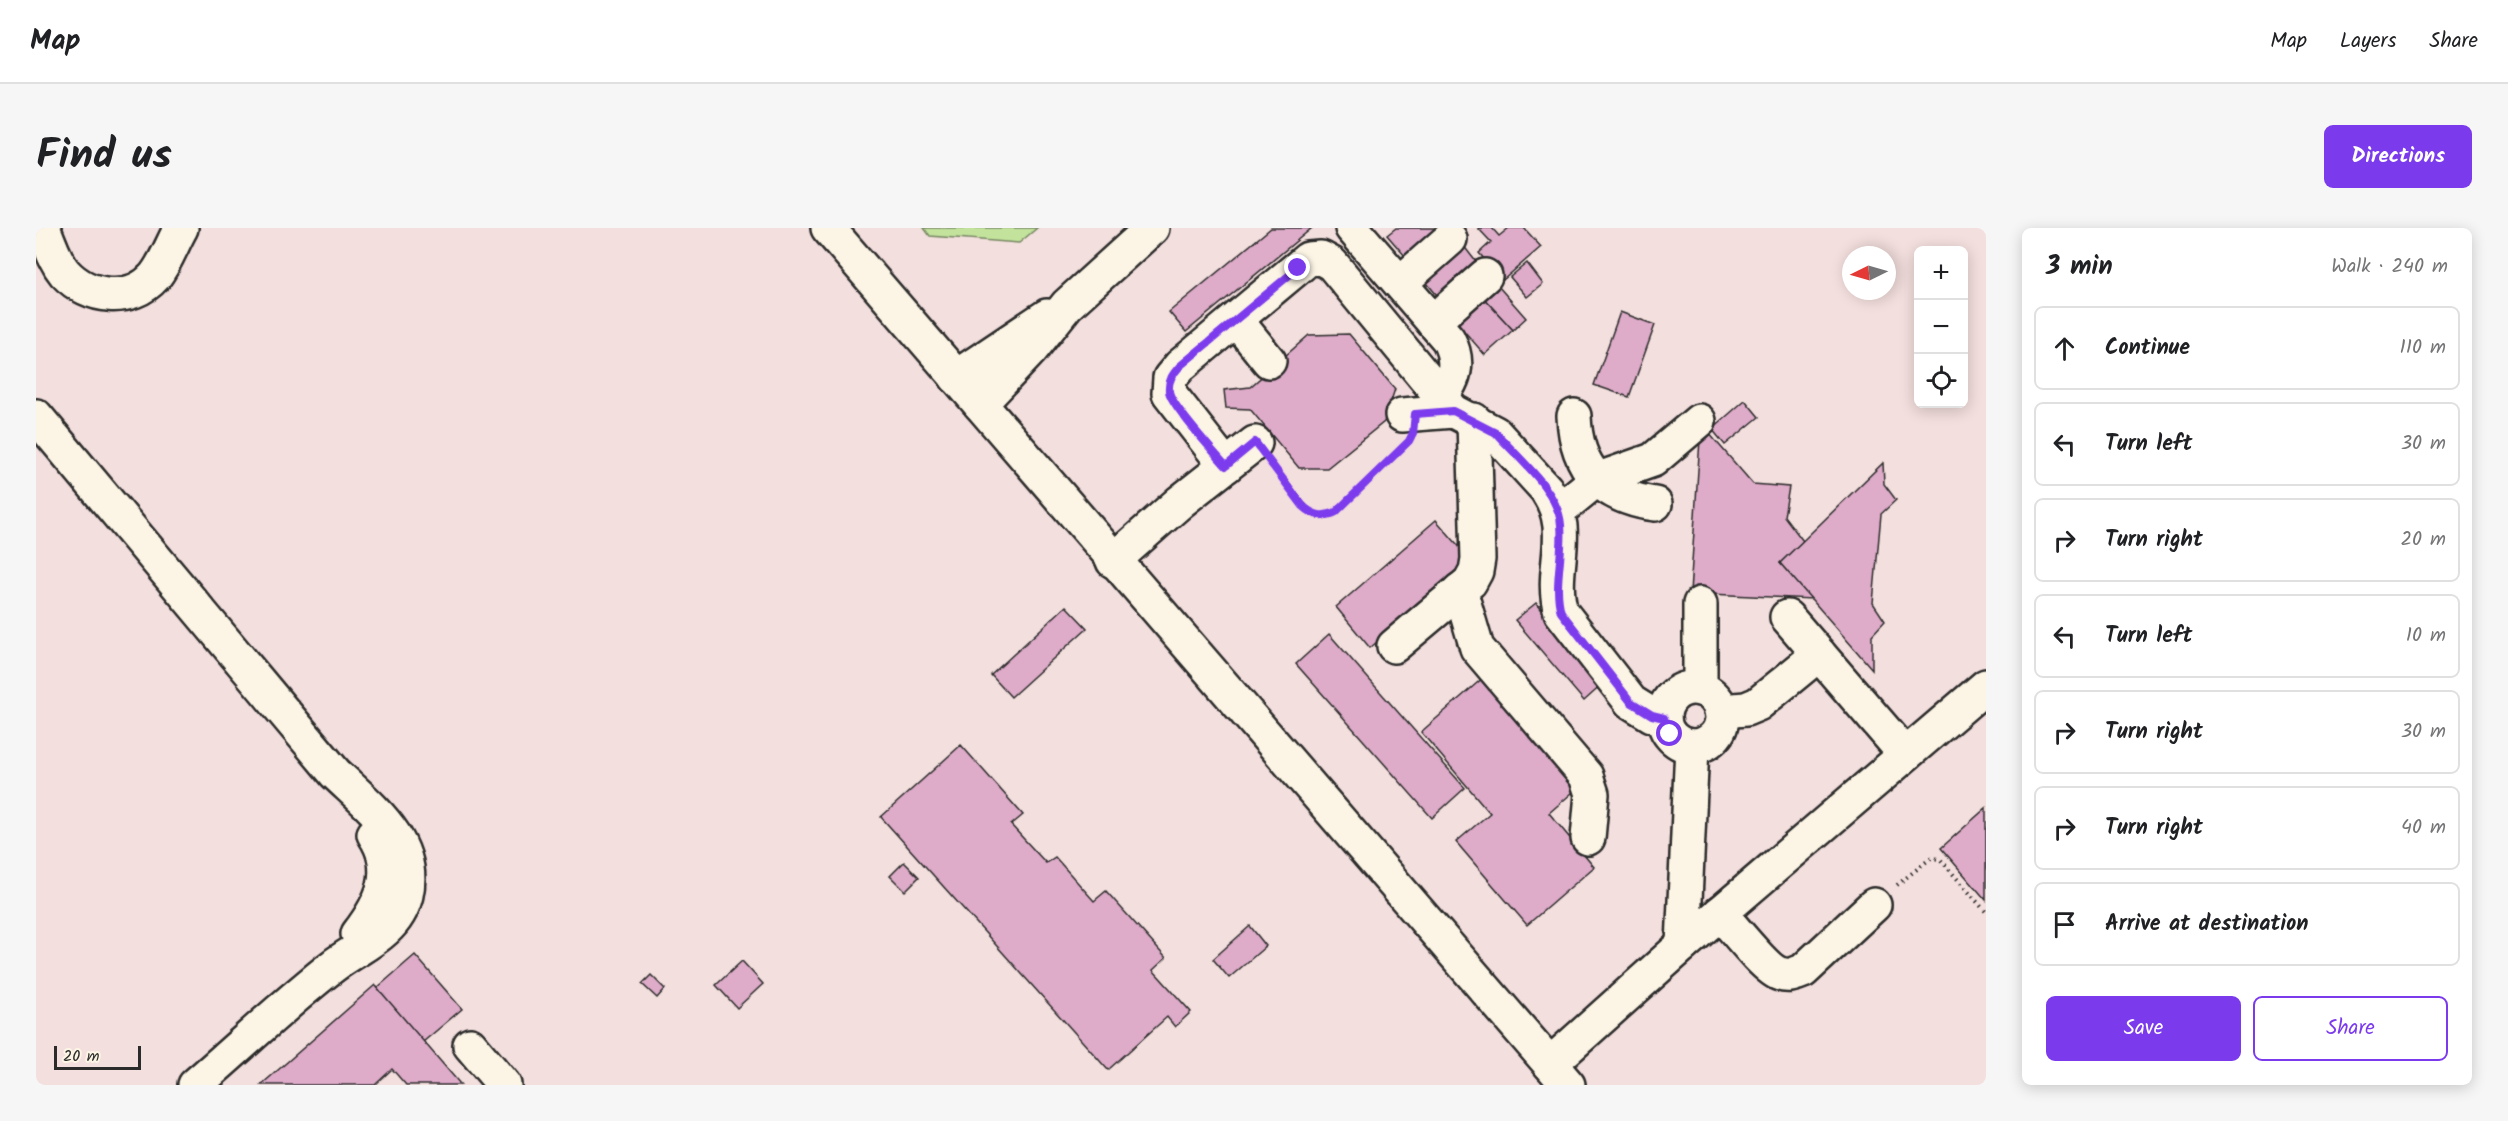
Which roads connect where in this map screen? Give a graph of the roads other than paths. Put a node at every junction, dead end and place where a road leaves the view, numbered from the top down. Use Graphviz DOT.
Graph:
graph roads {
  1 [pos="43,228"];
  2 [pos="181,228"];
  3 [pos="828,228"];
  4 [pos="1152,228"];
  5 [pos="1352,228"];
  6 [pos="1450,239"];
  7 [pos="1485,276"];
  8 [pos="1400,283"];
  9 [pos="1067,304"];
  10 [pos="1236,320"];
  11 [pos="1433,322"];
  12 [pos="1269,361"];
  13 [pos="956,377"];
  14 [pos="980,404"];
  15 [pos="1437,411"];
  16 [pos="36,416"];
  17 [pos="1574,416"];
  18 [pos="1699,421"];
  19 [pos="1255,442"];
  20 [pos="1226,466"];
  21 [pos="1596,480"];
  22 [pos="1655,504"];
  23 [pos="1558,512"];
  24 [pos="1113,561"];
  25 [pos="1460,590"];
  26 [pos="1700,604"];
  27 [pos="1787,617"];
  28 [pos="1394,646"];
  29 [pos="1819,654"];
  30 [pos="1986,686"];
  31 [pos="1711,700"];
  32 [pos="1664,718"];
  33 [pos="1692,746"];
  34 [pos="1905,754"];
  35 [pos="1588,838"];
  36 [pos="1874,905"];
  37 [pos="1720,914"];
  38 [pos="1683,945"];
  39 [pos="470,1045"];
  40 [pos="1559,1074"];
  41 [pos="195,1085"];
  42 [pos="504,1085"];
  1 -- 2 [label="street"];
  3 -- 13 [label="street"];
  4 -- 9 [label="street"];
  5 -- 8 [label="street"];
  6 -- 8 [label="street"];
  7 -- 11 [label="street"];
  8 -- 11 [label="street"];
  9 -- 13 [label="street"];
  9 -- 14 [label="street"];
  10 -- 12 [label="street"];
  10 -- 15 [label="street"];
  10 -- 20 [label="street"];
  11 -- 15 [label="street"];
  13 -- 14 [label="street"];
  14 -- 24 [label="street"];
  15 -- 23 [label="street"];
  15 -- 25 [label="street"];
  16 -- 41 [label="street"];
  17 -- 21 [label="street"];
  18 -- 21 [label="street"];
  19 -- 20 [label="street"];
  20 -- 24 [label="street"];
  21 -- 22 [label="street"];
  21 -- 23 [label="street"];
  23 -- 32 [label="street"];
  24 -- 40 [label="street"];
  25 -- 28 [label="street"];
  25 -- 35 [label="street"];
  26 -- 31 [label="street"];
  27 -- 29 [label="street"];
  29 -- 31 [label="street"];
  29 -- 34 [label="street"];
  30 -- 34 [label="street"];
  31 -- 32 [label="street"];
  31 -- 33 [label="street"];
  32 -- 33 [label="street"];
  33 -- 38 [label="street"];
  34 -- 37 [label="street"];
  36 -- 37 [label="street"];
  37 -- 38 [label="street"];
  38 -- 40 [label="street"];
  39 -- 42 [label="street"];
}
